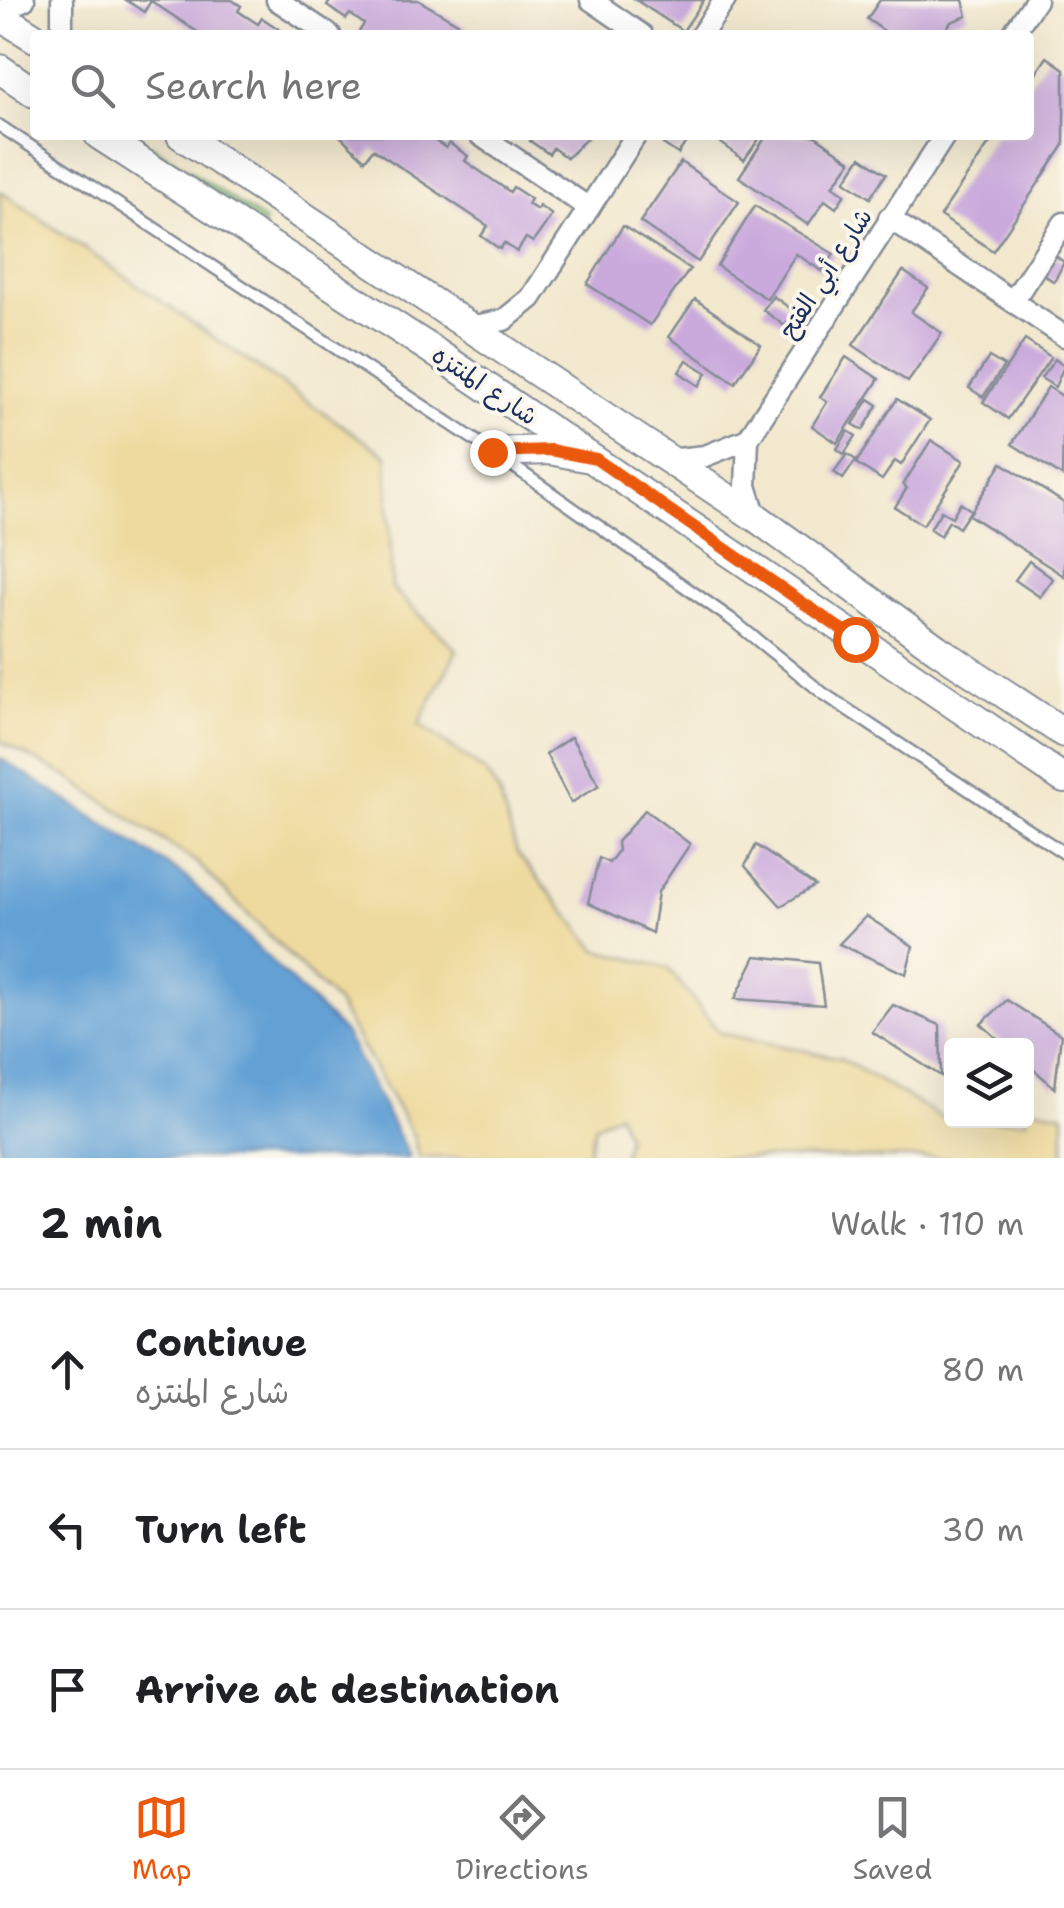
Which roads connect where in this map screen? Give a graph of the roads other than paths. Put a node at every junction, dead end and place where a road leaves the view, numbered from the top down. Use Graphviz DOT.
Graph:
graph roads {
  1 [pos="24,0"];
  2 [pos="62,0"];
  3 [pos="277,0"];
  4 [pos="591,0"];
  5 [pos="725,0"];
  6 [pos="1030,2"];
  7 [pos="0,13"];
  8 [pos="62,30"];
  9 [pos="322,30"];
  10 [pos="635,30"];
  11 [pos="704,30"];
  12 [pos="1015,30"];
  13 [pos="30,34"];
  14 [pos="0,69"];
  15 [pos="30,90"];
  16 [pos="0,126"];
  17 [pos="107,140"];
  18 [pos="189,140"];
  19 [pos="487,140"];
  20 [pos="633,140"];
  21 [pos="942,140"];
  22 [pos="589,208"];
  23 [pos="890,218"];
  24 [pos="1064,223"];
  25 [pos="1013,301"];
  26 [pos="470,327"];
  27 [pos="1064,336"];
  28 [pos="748,438"];
  29 [pos="492,452"];
  30 [pos="596,459"];
  31 [pos="668,460"];
  32 [pos="756,518"];
  33 [pos="679,520"];
  34 [pos="855,639"];
  35 [pos="938,649"];
  36 [pos="1064,734"];
  37 [pos="1064,779"];
  38 [pos="1064,854"];
  1 -- 7 [label="street"];
  2 -- 8 [label="street"];
  3 -- 9 [label="street"];
  4 -- 10 [label="street"];
  5 -- 11 [label="street"];
  6 -- 12 [label="street"];
  7 -- 13 [label="main road"];
  14 -- 15 [label="main road"];
  16 -- 29 [label="lane"];
  17 -- 30 [label="main road, شارع المنتزه"];
  18 -- 26 [label="main road, شارع المنتزه"];
  19 -- 22 [label="street"];
  20 -- 22 [label="street"];
  21 -- 23 [label="street, شارع أبي الفتح"];
  22 -- 26 [label="street"];
  23 -- 25 [label="street"];
  23 -- 28 [label="street, شارع أبي الفتح"];
  24 -- 25 [label="street"];
  25 -- 27 [label="street"];
  26 -- 31 [label="main road, شارع المنتزه"];
  28 -- 31 [label="street"];
  28 -- 32 [label="street"];
  29 -- 30 [label="main road"];
  29 -- 38 [label="lane"];
  30 -- 33 [label="main road, شارع المنتزه"];
  31 -- 32 [label="main road, شارع المنتزه"];
  32 -- 33 [label="main road"];
  32 -- 35 [label="main road, شارع المنتزه"];
  33 -- 34 [label="main road, شارع المنتزه"];
  34 -- 35 [label="main road"];
  34 -- 37 [label="main road, شارع المنتزه"];
  35 -- 36 [label="main road, شارع المنتزه"];
}
